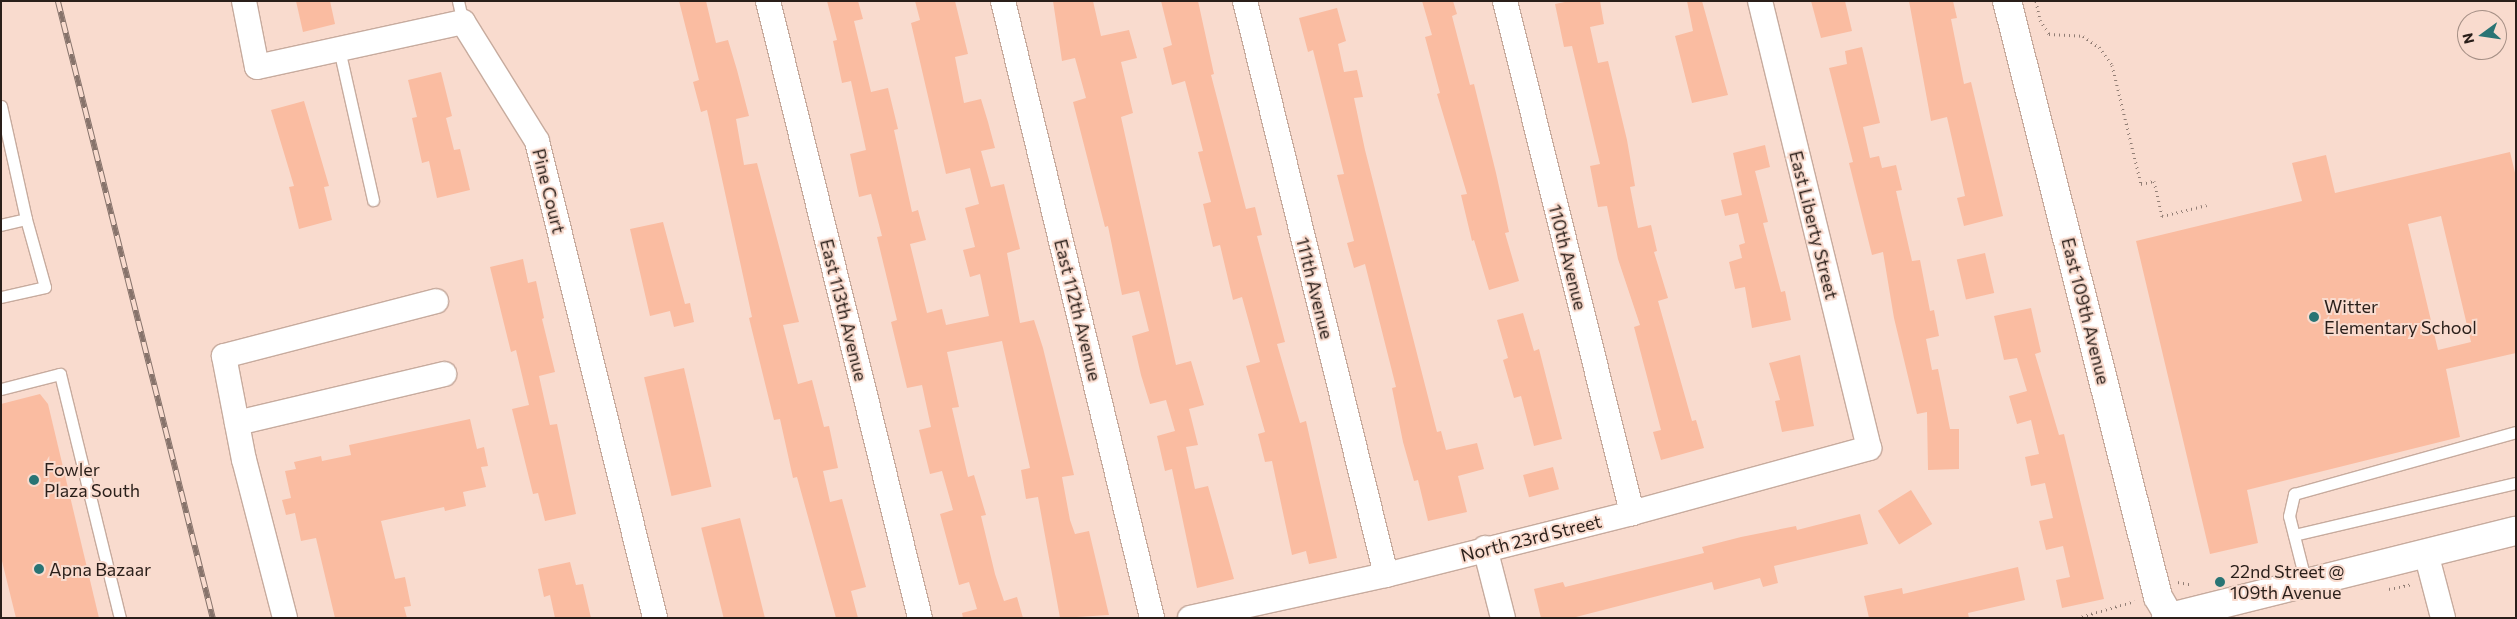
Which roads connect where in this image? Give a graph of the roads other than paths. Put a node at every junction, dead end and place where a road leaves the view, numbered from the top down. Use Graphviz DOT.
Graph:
graph roads {
  1 [pos="244,1"];
  2 [pos="768,1"];
  3 [pos="1003,1"];
  4 [pos="1244,1"];
  5 [pos="1505,1"];
  6 [pos="1760,1"];
  7 [pos="2008,1"];
  8 [pos="460,11"];
  9 [pos="339,49"];
  10 [pos="1,106"];
  11 [pos="374,200"];
  12 [pos="26,219"];
  13 [pos="1,225"];
  14 [pos="1,297"];
  15 [pos="436,301"];
  16 [pos="444,374"];
  17 [pos="1,389"];
  18 [pos="237,423"];
  19 [pos="2516,432"];
  20 [pos="1869,448"];
  21 [pos="2516,483"];
  22 [pos="1632,513"];
  23 [pos="2516,531"];
  24 [pos="2294,535"];
  25 [pos="1485,548"];
  26 [pos="2426,554"];
  27 [pos="1386,575"];
  28 [pos="2306,583"];
  29 [pos="120,618"];
  30 [pos="285,618"];
  31 [pos="655,618"];
  32 [pos="920,618"];
  33 [pos="1152,618"];
  34 [pos="1190,618"];
  35 [pos="1503,618"];
  36 [pos="2168,618"];
  37 [pos="2443,618"];
  1 -- 9 [label="street, Pine Court"];
  2 -- 32 [label="street, East 113th Avenue"];
  3 -- 33 [label="street, East 112th Avenue"];
  4 -- 27 [label="street, 111th Avenue"];
  5 -- 22 [label="street, 110th Avenue"];
  6 -- 20 [label="street, East Liberty Street"];
  7 -- 36 [label="street, East 109th Avenue"];
  8 -- 9 [label="street, Pine Court"];
  8 -- 31 [label="street, Pine Court"];
  9 -- 11 [label="lane"];
  10 -- 12 [label="lane"];
  12 -- 13 [label="lane"];
  12 -- 14 [label="lane"];
  15 -- 18 [label="street"];
  16 -- 18 [label="street"];
  17 -- 29 [label="lane"];
  18 -- 30 [label="street"];
  19 -- 24 [label="lane"];
  20 -- 22 [label="street, North 23rd Street"];
  21 -- 24 [label="lane"];
  22 -- 25 [label="street, North 23rd Street"];
  23 -- 26 [label="street"];
  24 -- 28 [label="lane"];
  25 -- 27 [label="street, North 23rd Street"];
  25 -- 35 [label="street"];
  26 -- 28 [label="street"];
  26 -- 37 [label="street"];
  27 -- 34 [label="street, North 23rd Street"];
  28 -- 36 [label="street"];
}
